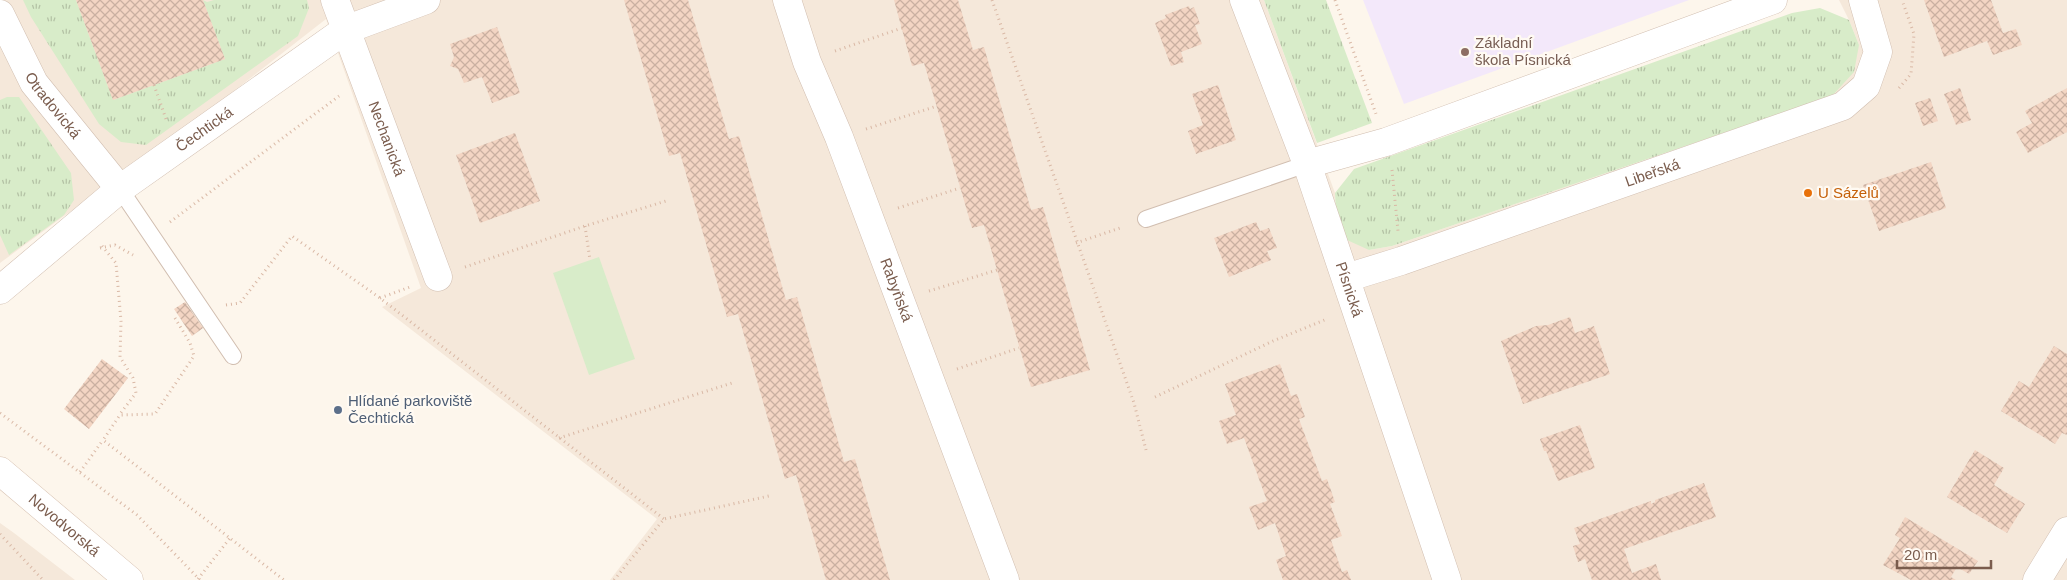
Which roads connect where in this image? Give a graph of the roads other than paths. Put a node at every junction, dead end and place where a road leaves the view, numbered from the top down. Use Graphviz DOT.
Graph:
graph roads {
  1 [pos="335,0"];
  2 [pos="426,0"];
  3 [pos="787,0"];
  4 [pos="1244,0"];
  5 [pos="1772,0"];
  6 [pos="1863,0"];
  7 [pos="0,14"];
  8 [pos="345,30"];
  9 [pos="1307,164"];
  10 [pos="120,189"];
  11 [pos="1146,219"];
  12 [pos="438,277"];
  13 [pos="1346,278"];
  14 [pos="0,290"];
  15 [pos="233,356"];
  16 [pos="0,471"];
  17 [pos="2067,531"];
  18 [pos="129,580"];
  19 [pos="1005,580"];
  20 [pos="1447,580"];
  21 [pos="2037,580"];
  1 -- 8 [label="street, Nechanická"];
  2 -- 8 [label="street, Čechtická"];
  3 -- 19 [label="street, Rabyňská"];
  4 -- 9 [label="street, Písnická"];
  5 -- 9 [label="street"];
  6 -- 13 [label="street, Libeřská"];
  7 -- 10 [label="street, Otradovická"];
  8 -- 10 [label="street, Čechtická"];
  8 -- 12 [label="street, Nechanická"];
  9 -- 11 [label="lane"];
  9 -- 13 [label="street, Písnická"];
  10 -- 14 [label="street, Čechtická"];
  10 -- 15 [label="lane"];
  13 -- 20 [label="street, Písnická"];
  16 -- 18 [label="street, Novodvorská"];
  17 -- 21 [label="street"];
}
